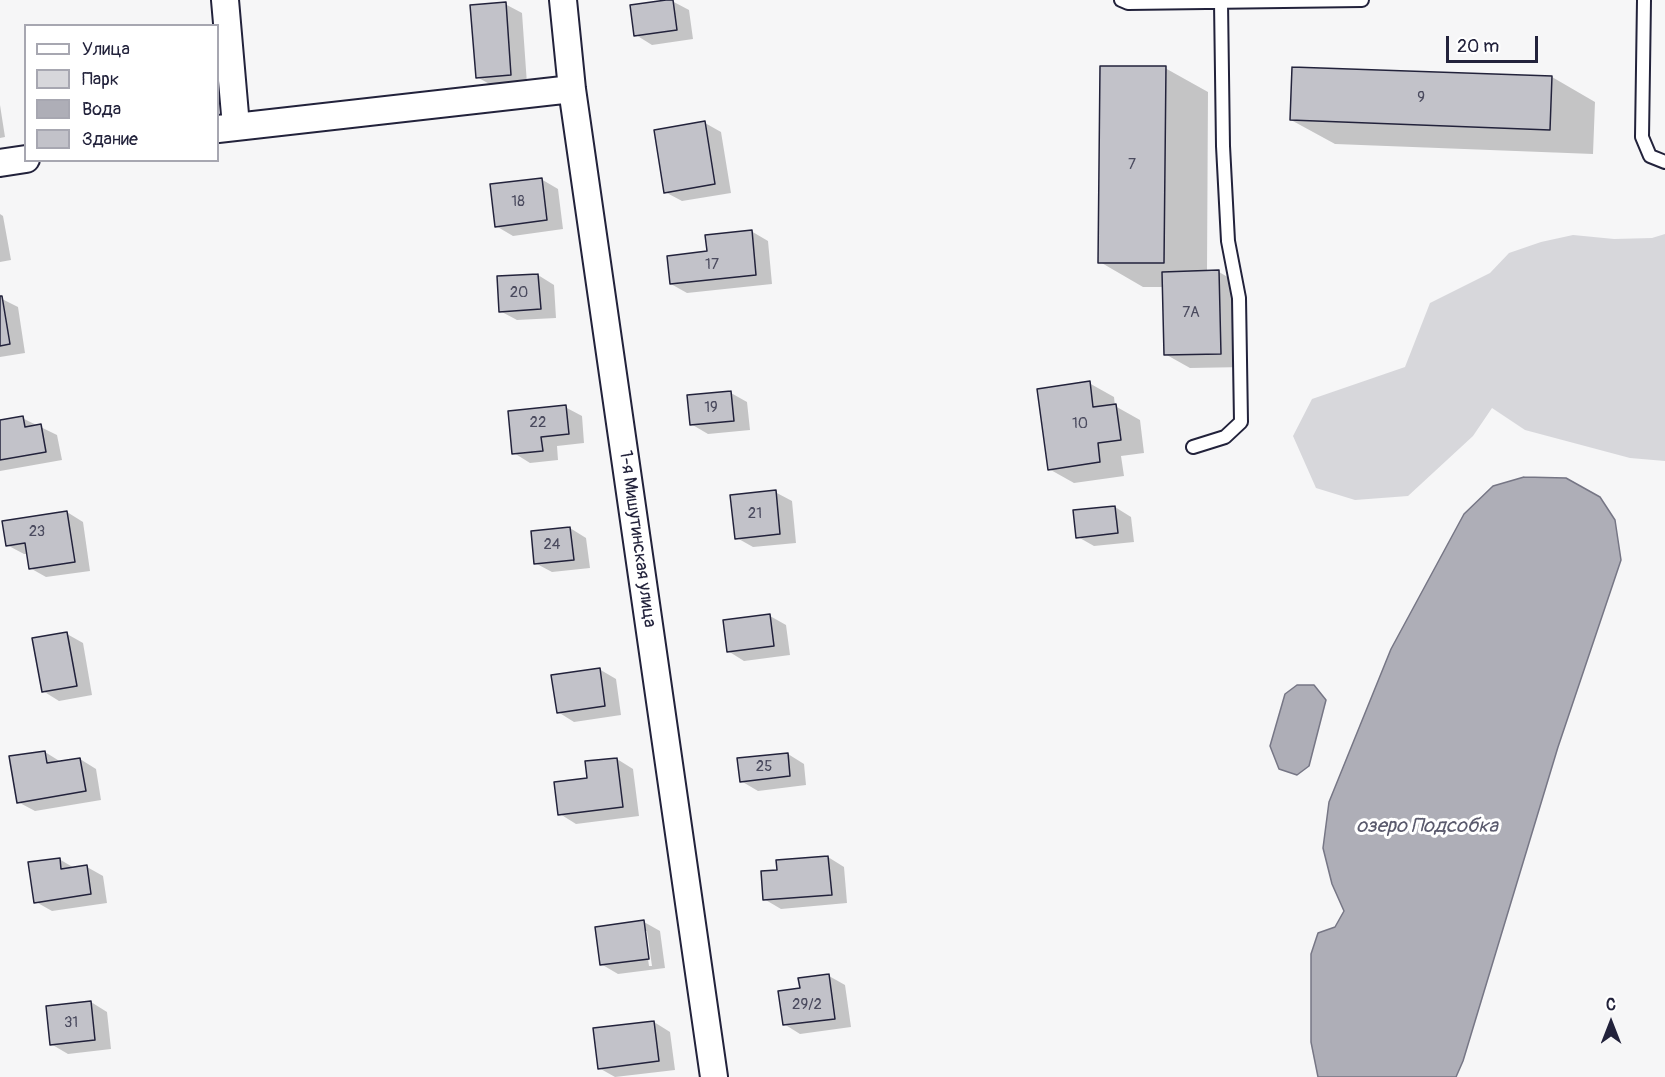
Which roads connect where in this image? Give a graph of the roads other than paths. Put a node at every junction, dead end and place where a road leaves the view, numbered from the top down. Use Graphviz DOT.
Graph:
graph roads {
  1 [pos="225,0"];
  2 [pos="563,0"];
  3 [pos="1121,0"];
  4 [pos="1362,0"];
  5 [pos="1644,0"];
  6 [pos="1221,2"];
  7 [pos="572,89"];
  8 [pos="227,127"];
  9 [pos="24,159"];
  10 [pos="1665,162"];
  11 [pos="0,163"];
  12 [pos="1193,447"];
  13 [pos="714,1077"];
  1 -- 8 [label="street"];
  2 -- 7 [label="street, 1-я Мишутинская улица"];
  3 -- 6 [label="lane"];
  4 -- 6 [label="lane"];
  5 -- 10 [label="lane"];
  6 -- 12 [label="lane"];
  7 -- 8 [label="street"];
  7 -- 13 [label="street, 1-я Мишутинская улица"];
  9 -- 11 [label="street"];
}
